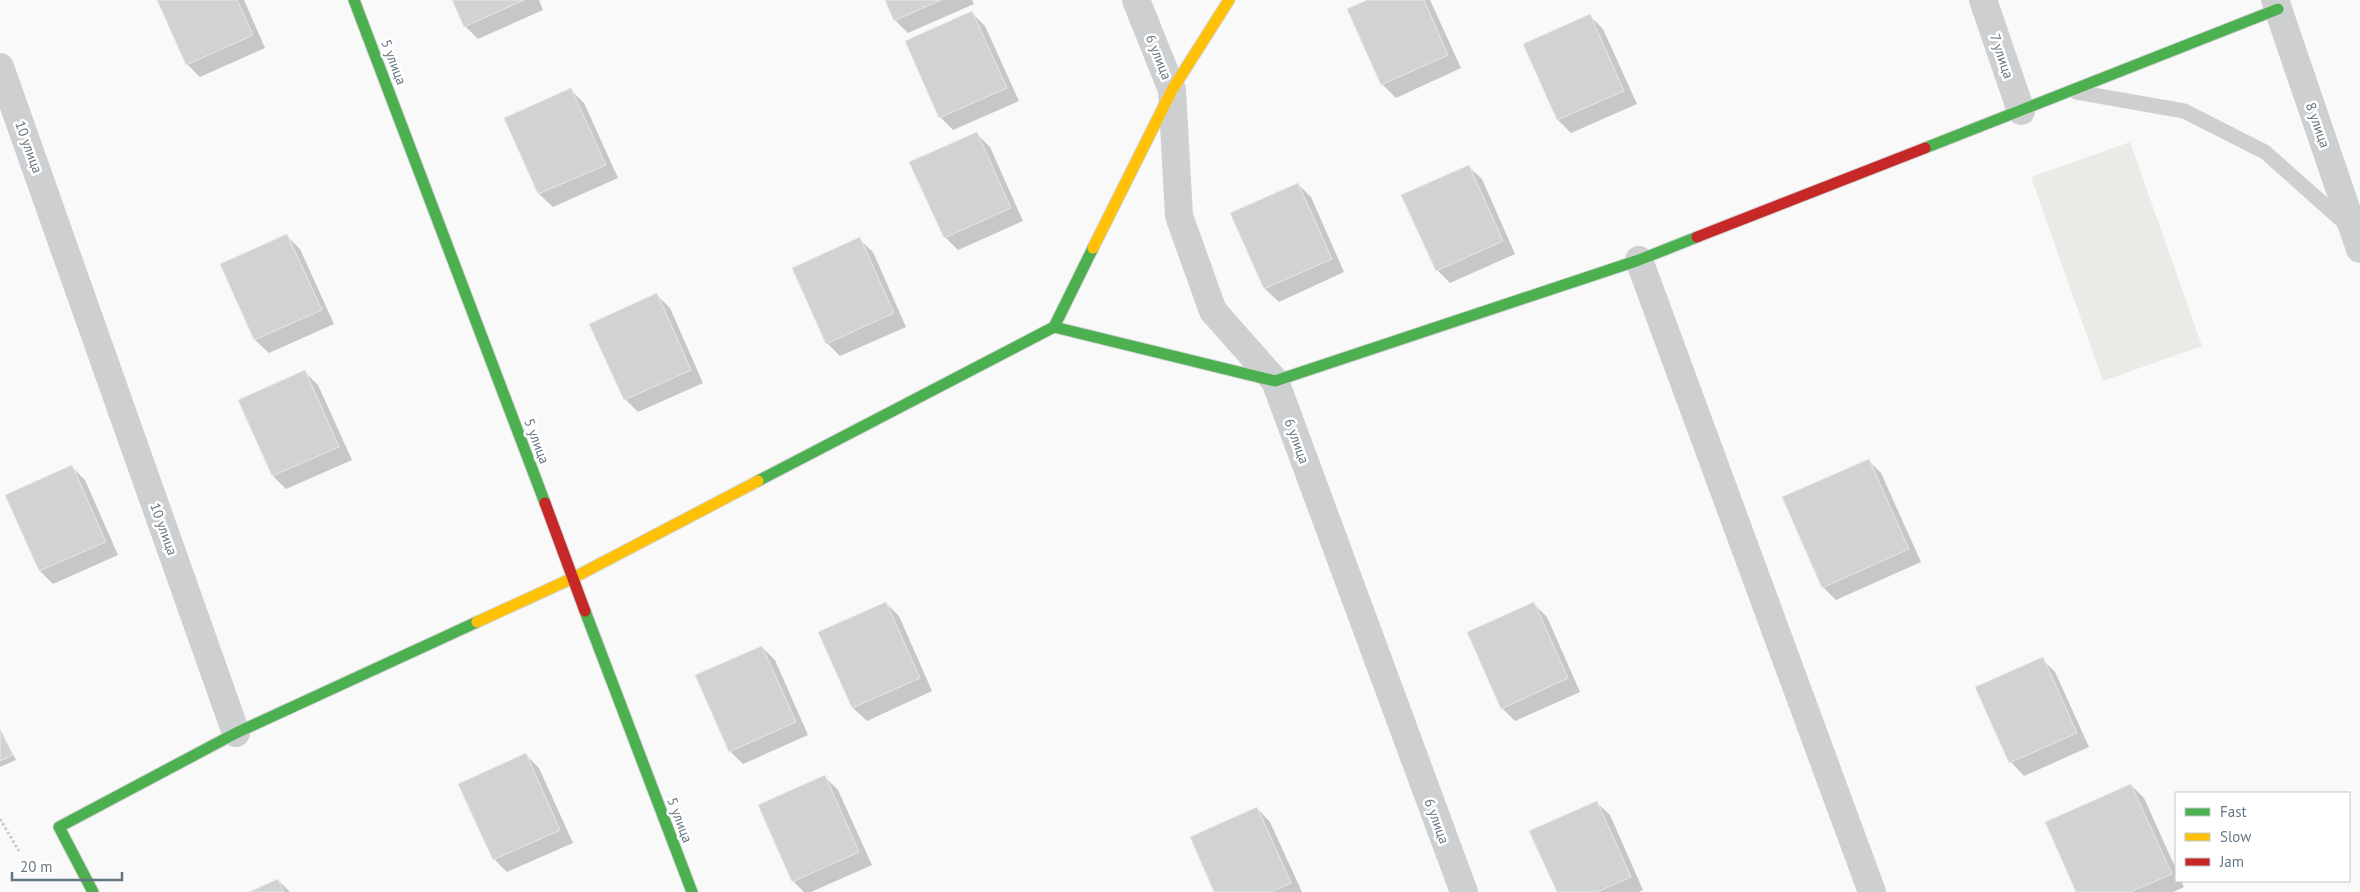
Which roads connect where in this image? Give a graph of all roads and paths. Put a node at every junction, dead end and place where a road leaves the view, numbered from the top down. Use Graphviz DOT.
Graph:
graph roads {
  1 [pos="354,0"];
  2 [pos="1136,0"];
  3 [pos="1229,0"];
  4 [pos="1983,0"];
  5 [pos="2277,5"];
  6 [pos="0,67"];
  7 [pos="1172,90"];
  8 [pos="2072,91"];
  9 [pos="2021,111"];
  10 [pos="2357,240"];
  11 [pos="1639,260"];
  12 [pos="1054,328"];
  13 [pos="1275,381"];
  14 [pos="573,578"];
  15 [pos="236,732"];
  16 [pos="0,819"];
  17 [pos="19,851"];
  18 [pos="93,892"];
  19 [pos="692,892"];
  20 [pos="1464,892"];
  21 [pos="1872,892"];
  1 -- 14 [label="street, 5 улица"];
  2 -- 7 [label="street, 6 улица"];
  3 -- 7 [label="street"];
  4 -- 9 [label="street, 7 улица"];
  5 -- 8 [label="street"];
  5 -- 10 [label="street, 8 улица"];
  6 -- 15 [label="street, 10 улица"];
  7 -- 12 [label="street"];
  7 -- 13 [label="street, 6 улица"];
  8 -- 9 [label="street"];
  8 -- 10 [label="lane"];
  9 -- 11 [label="street"];
  11 -- 13 [label="street"];
  11 -- 21 [label="street"];
  12 -- 13 [label="street"];
  12 -- 14 [label="street"];
  13 -- 20 [label="street, 6 улица"];
  14 -- 15 [label="street"];
  14 -- 19 [label="street, 5 улица"];
  15 -- 18 [label="street"];
  16 -- 17 [label="path"];
}
